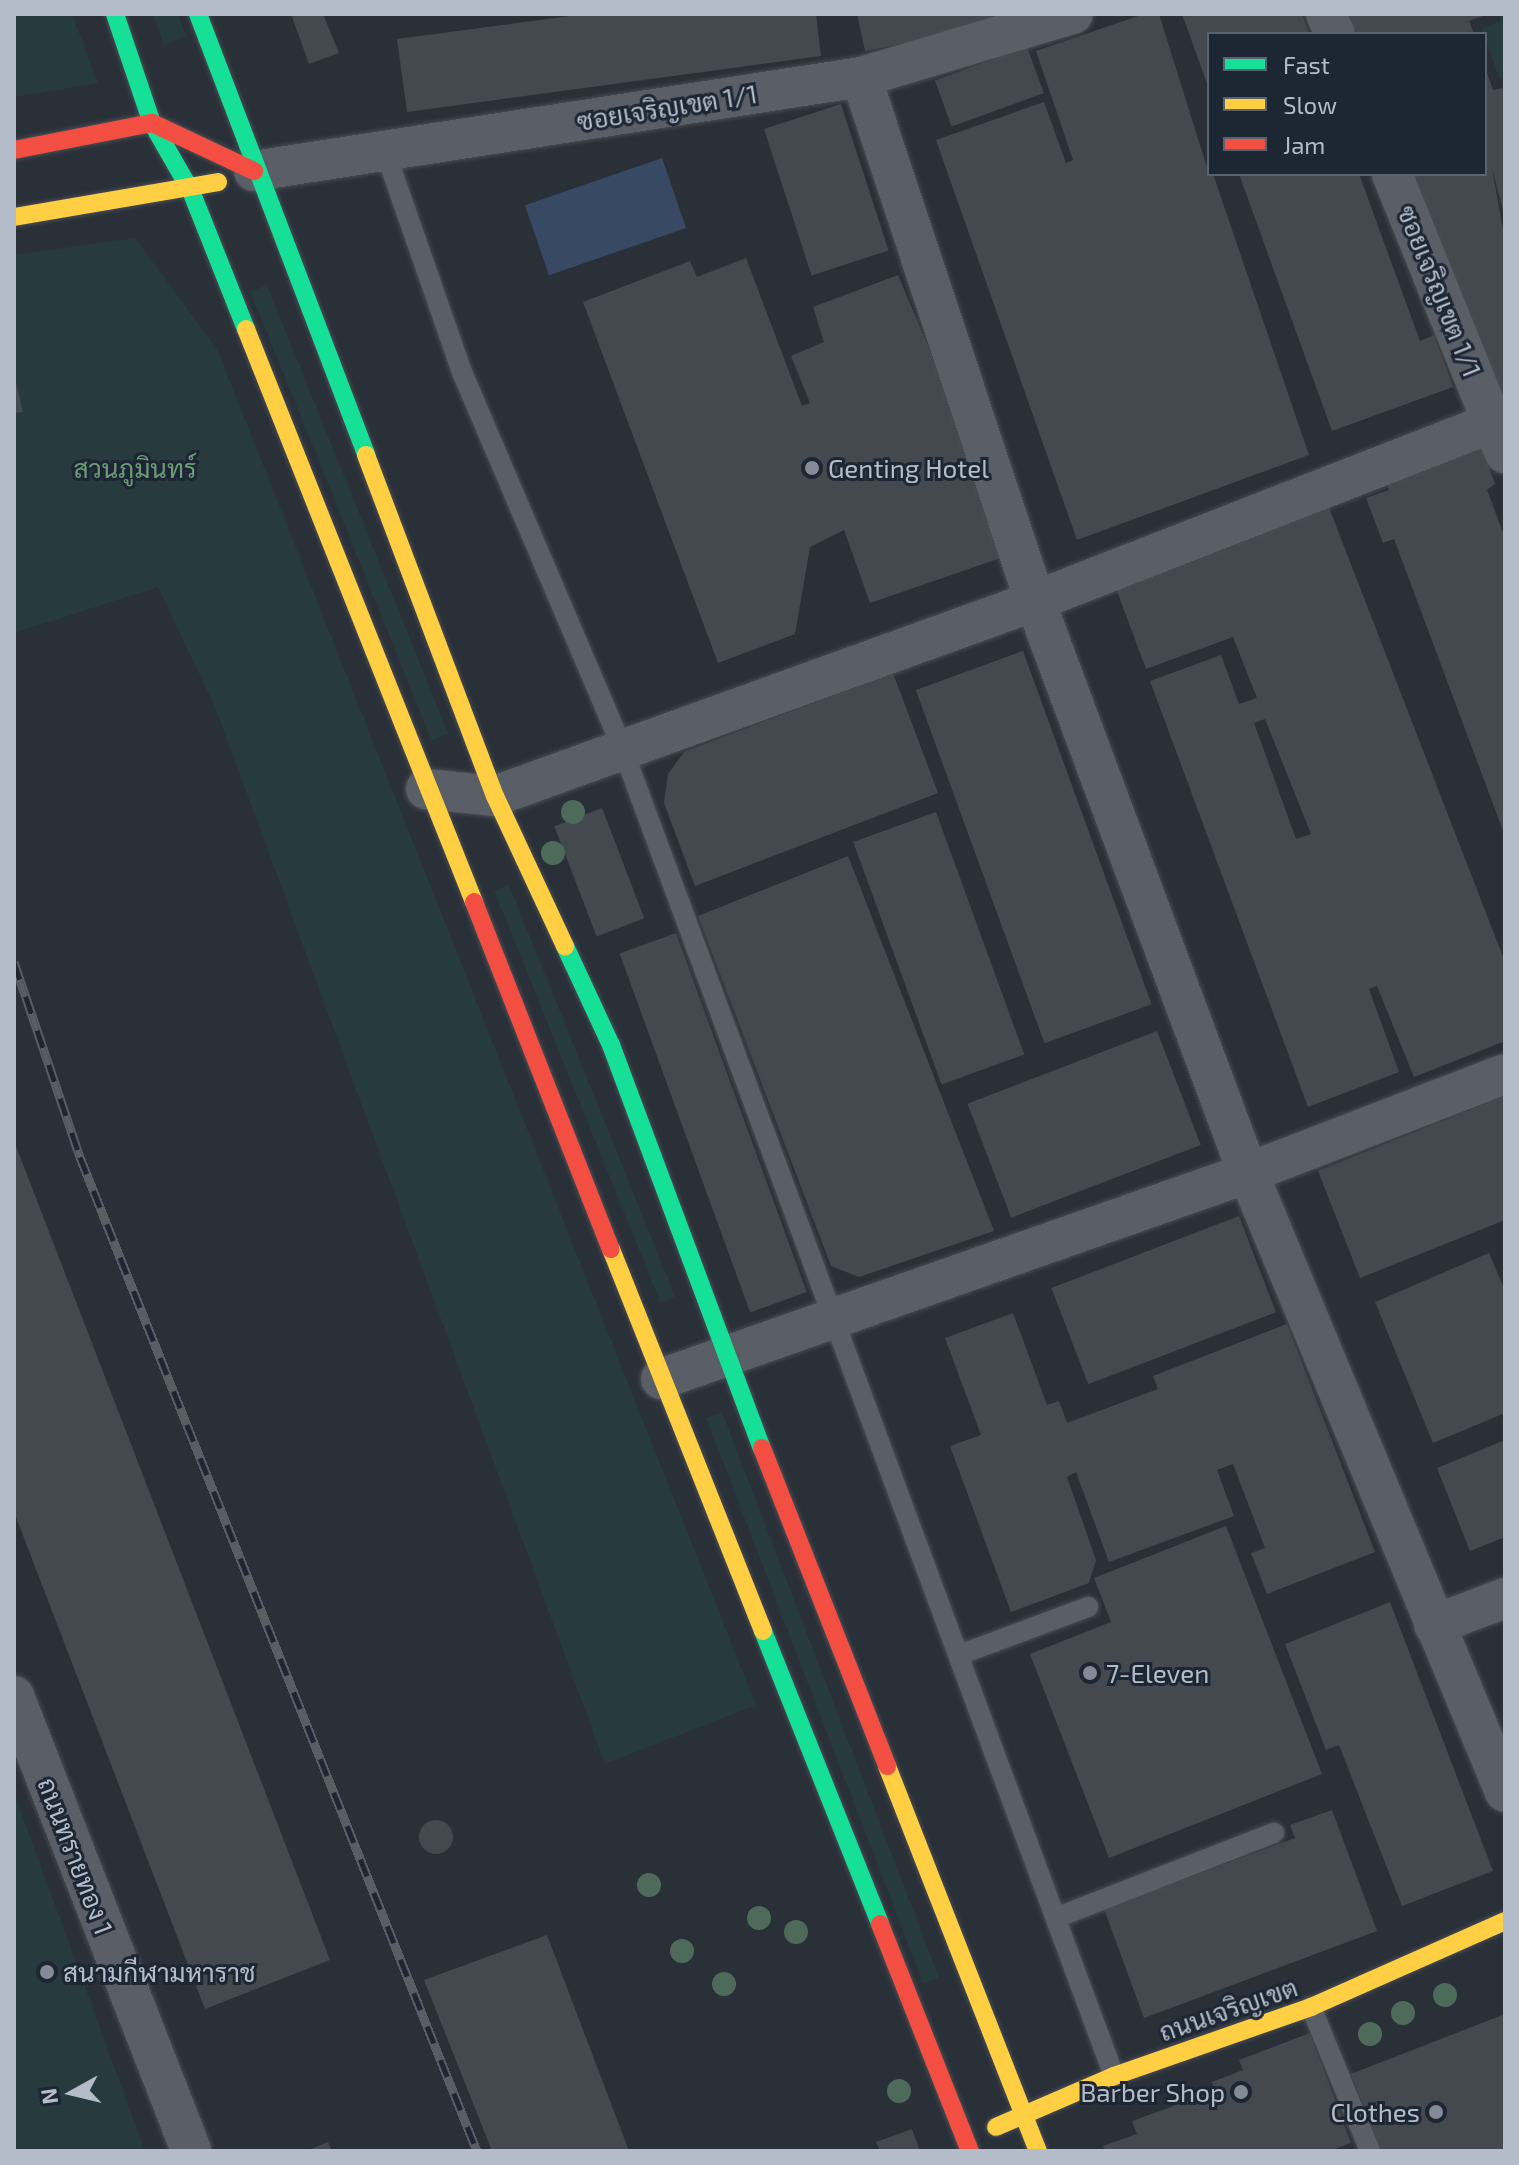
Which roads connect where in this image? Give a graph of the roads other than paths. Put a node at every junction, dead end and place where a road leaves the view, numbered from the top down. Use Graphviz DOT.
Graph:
graph roads {
  1 [pos="115,14"];
  2 [pos="198,14"];
  3 [pos="1073,14"];
  4 [pos="861,77"];
  5 [pos="152,123"];
  6 [pos="14,150"];
  7 [pos="385,151"];
  8 [pos="254,171"];
  9 [pos="1393,176"];
  10 [pos="191,191"];
  11 [pos="14,217"];
  12 [pos="1500,437"];
  13 [pos="1035,601"];
  14 [pos="623,750"];
  15 [pos="426,789"];
  16 [pos="495,796"];
  17 [pos="1505,1074"];
  18 [pos="1248,1173"];
  19 [pos="833,1318"];
  20 [pos="725,1355"];
  21 [pos="661,1379"];
  22 [pos="1505,1598"];
  23 [pos="1088,1607"];
  24 [pos="1434,1625"];
  25 [pos="959,1655"];
  26 [pos="14,1696"];
  27 [pos="1505,1792"];
  28 [pos="1274,1833"];
  29 [pos="1058,1917"];
  30 [pos="1505,1921"];
  31 [pos="1311,2007"];
  32 [pos="1114,2076"];
  33 [pos="1024,2116"];
  34 [pos="968,2145"];
  35 [pos="191,2151"];
  36 [pos="1038,2151"];
  37 [pos="1370,2151"];
  1 -- 5 [label="main road"];
  2 -- 8 [label="main road"];
  3 -- 4 [label="street, ซอยเจริญเขต 1/1"];
  4 -- 7 [label="street, ซอยเจริญเขต 1/1"];
  4 -- 13 [label="street"];
  5 -- 6 [label="main road"];
  5 -- 8 [label="main road"];
  5 -- 10 [label="main road"];
  7 -- 8 [label="street, ซอยเจริญเขต 1/1"];
  7 -- 14 [label="lane"];
  8 -- 10 [label="main road"];
  8 -- 16 [label="main road"];
  9 -- 12 [label="street, ซอยเจริญเขต 1/1"];
  10 -- 11 [label="main road"];
  10 -- 15 [label="main road"];
  12 -- 13 [label="street"];
  13 -- 14 [label="street"];
  13 -- 18 [label="street"];
  14 -- 16 [label="street"];
  14 -- 19 [label="lane"];
  15 -- 16 [label="street"];
  15 -- 21 [label="main road"];
  16 -- 20 [label="main road"];
  17 -- 18 [label="street"];
  18 -- 19 [label="street"];
  18 -- 24 [label="street"];
  19 -- 20 [label="street"];
  19 -- 25 [label="lane"];
  20 -- 21 [label="street"];
  20 -- 33 [label="main road"];
  21 -- 34 [label="main road"];
  22 -- 24 [label="street"];
  23 -- 25 [label="lane"];
  24 -- 27 [label="street"];
  25 -- 29 [label="lane"];
  26 -- 35 [label="street, ถนนทรายทอง 1"];
  28 -- 29 [label="lane"];
  29 -- 32 [label="lane"];
  30 -- 31 [label="main road, ถนนเจริญเขต"];
  31 -- 32 [label="main road, ถนนเจริญเขต"];
  31 -- 37 [label="lane"];
  32 -- 33 [label="main road, ถนนเจริญเขต"];
  33 -- 34 [label="main road, ถนนเจริญเขต"];
  33 -- 36 [label="main road"];
}
